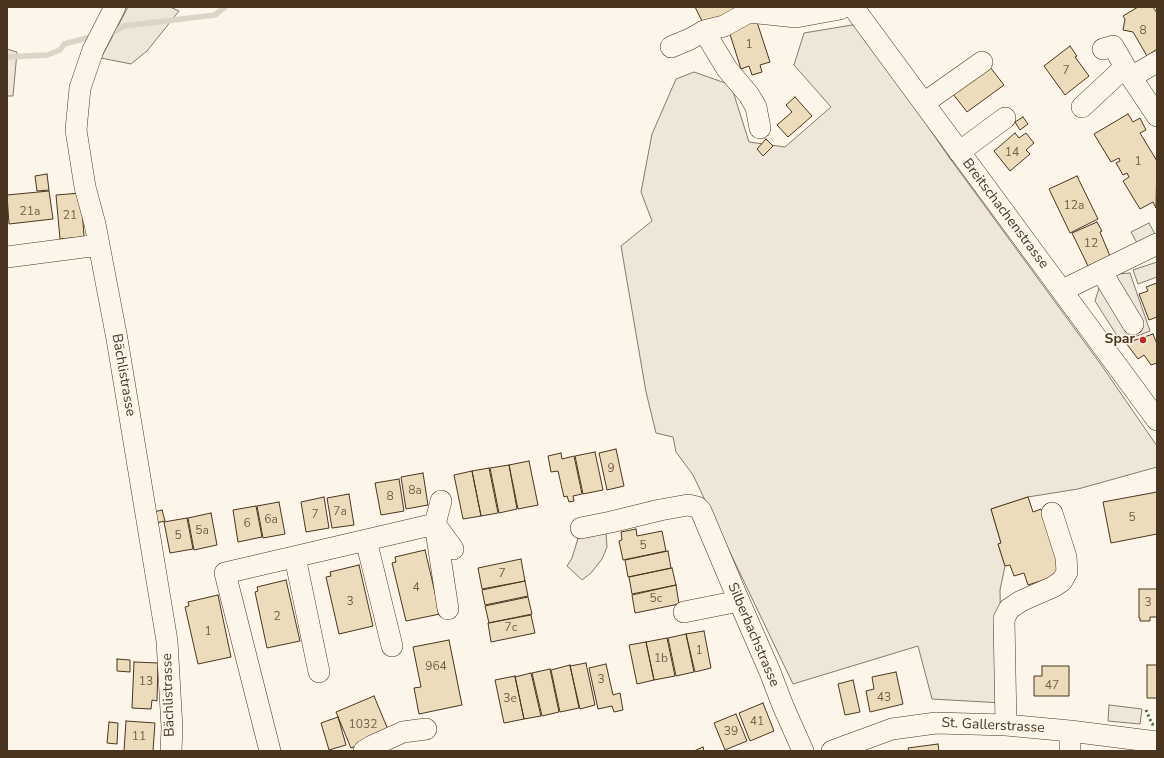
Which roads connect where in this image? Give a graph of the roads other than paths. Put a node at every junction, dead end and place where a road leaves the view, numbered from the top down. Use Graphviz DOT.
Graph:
graph roads {
  1 [pos="115,7"];
  2 [pos="842,7"];
  3 [pos="853,7"];
  4 [pos="748,9"];
  5 [pos="704,31"];
  6 [pos="671,47"];
  7 [pos="1108,48"];
  8 [pos="982,62"];
  9 [pos="1157,62"];
  10 [pos="1128,72"];
  11 [pos="924,103"];
  12 [pos="1082,107"];
  13 [pos="1157,116"];
  14 [pos="1005,118"];
  15 [pos="760,128"];
  16 [pos="959,152"];
  17 [pos="1150,242"];
  18 [pos="99,245"];
  19 [pos="7,257"];
  20 [pos="1101,272"];
  21 [pos="1063,292"];
  22 [pos="1133,324"];
  23 [pos="1157,420"];
  24 [pos="441,501"];
  25 [pos="1052,513"];
  26 [pos="435,524"];
  27 [pos="581,528"];
  28 [pos="366,540"];
  29 [pos="453,549"];
  30 [pos="295,557"];
  31 [pos="739,601"];
  32 [pos="448,609"];
  33 [pos="684,612"];
  34 [pos="392,646"];
  35 [pos="319,672"];
  36 [pos="1006,725"];
  37 [pos="426,729"];
  38 [pos="1070,741"];
  39 [pos="1157,742"];
  40 [pos="172,751"];
  41 [pos="270,751"];
  42 [pos="364,751"];
  43 [pos="803,751"];
  44 [pos="832,751"];
  1 -- 18 [label="street, Bächlistrasse"];
  2 -- 4 [label="street"];
  3 -- 11 [label="street, Breitschachenstrasse"];
  4 -- 5 [label="street"];
  5 -- 6 [label="street"];
  5 -- 15 [label="street"];
  7 -- 10 [label="street"];
  8 -- 11 [label="street"];
  9 -- 10 [label="street"];
  10 -- 12 [label="street"];
  10 -- 13 [label="street"];
  11 -- 16 [label="street, Breitschachenstrasse"];
  14 -- 16 [label="street"];
  16 -- 21 [label="street, Breitschachenstrasse"];
  17 -- 20 [label="street"];
  18 -- 19 [label="street"];
  18 -- 40 [label="street, Bächlistrasse"];
  20 -- 21 [label="street"];
  20 -- 22 [label="street"];
  21 -- 23 [label="street, Breitschachenstrasse"];
  24 -- 26 [label="street"];
  25 -- 36 [label="street"];
  26 -- 28 [label="street"];
  26 -- 29 [label="street"];
  26 -- 32 [label="street"];
  27 -- 31 [label="street, Silberbachstrasse"];
  28 -- 30 [label="street"];
  28 -- 34 [label="street"];
  30 -- 35 [label="street"];
  30 -- 41 [label="street"];
  31 -- 33 [label="street"];
  31 -- 43 [label="street, Silberbachstrasse"];
  36 -- 38 [label="street, St. Gallerstrasse"];
  36 -- 44 [label="street, St. Gallerstrasse"];
  37 -- 42 [label="street"];
  38 -- 39 [label="street, St. Gallerstrasse"];
}
